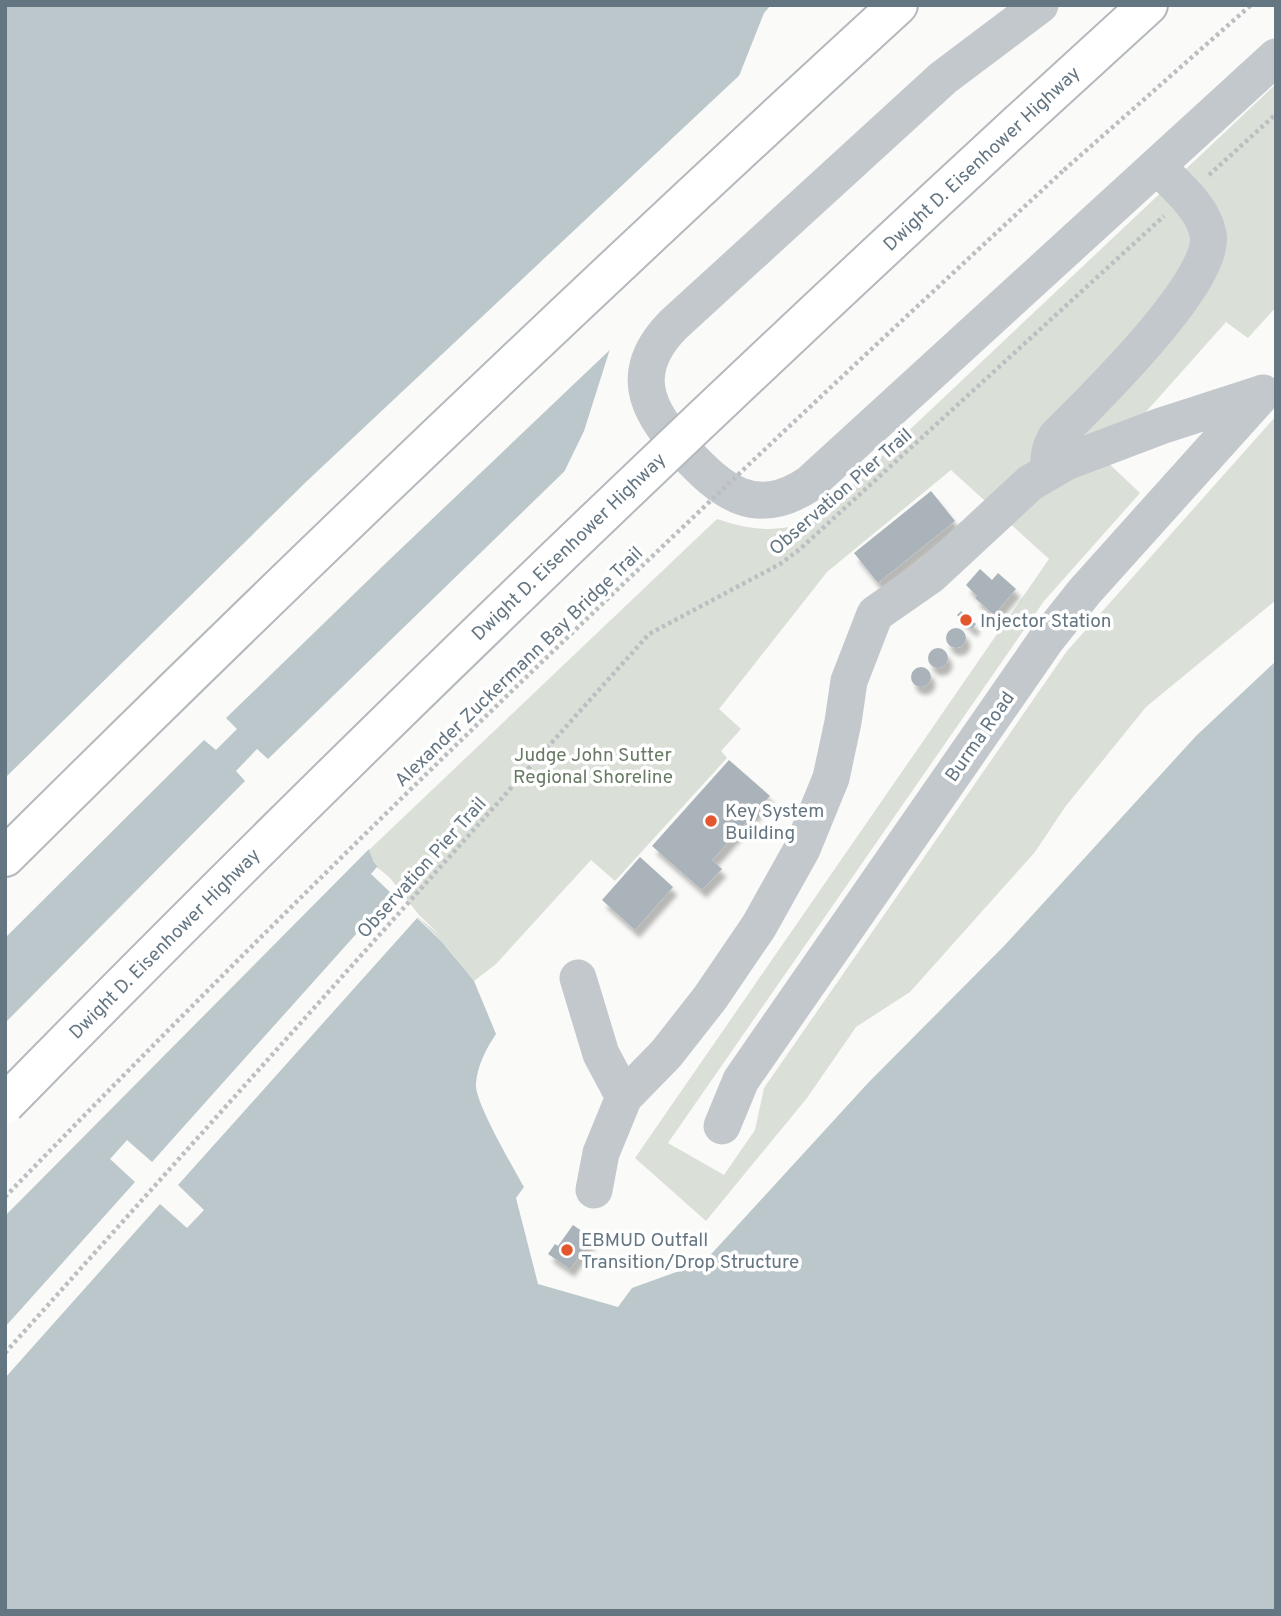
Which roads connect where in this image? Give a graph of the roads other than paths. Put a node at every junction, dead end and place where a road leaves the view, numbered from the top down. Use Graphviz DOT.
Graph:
graph roads {
  1 [pos="898,5"];
  2 [pos="1007,5"];
  3 [pos="1041,5"];
  4 [pos="1148,5"];
  5 [pos="1276,57"];
  6 [pos="943,78"];
  7 [pos="1157,166"];
  8 [pos="1269,384"];
  9 [pos="1049,472"];
  10 [pos="5,857"];
  11 [pos="578,978"];
  12 [pos="624,1097"];
  13 [pos="5,1104"];
  14 [pos="722,1126"];
  15 [pos="594,1191"];
  1 -- 10 [label="highway"];
  2 -- 6 [label="lane"];
  3 -- 6 [label="lane"];
  4 -- 13 [label="highway, Dwight D. Eisenhower Highway, bridge"];
  5 -- 7 [label="lane"];
  6 -- 7 [label="lane"];
  7 -- 9 [label="lane"];
  8 -- 9 [label="lane"];
  8 -- 14 [label="lane, Burma Road"];
  9 -- 12 [label="lane"];
  11 -- 12 [label="lane"];
  12 -- 15 [label="lane"];
}
